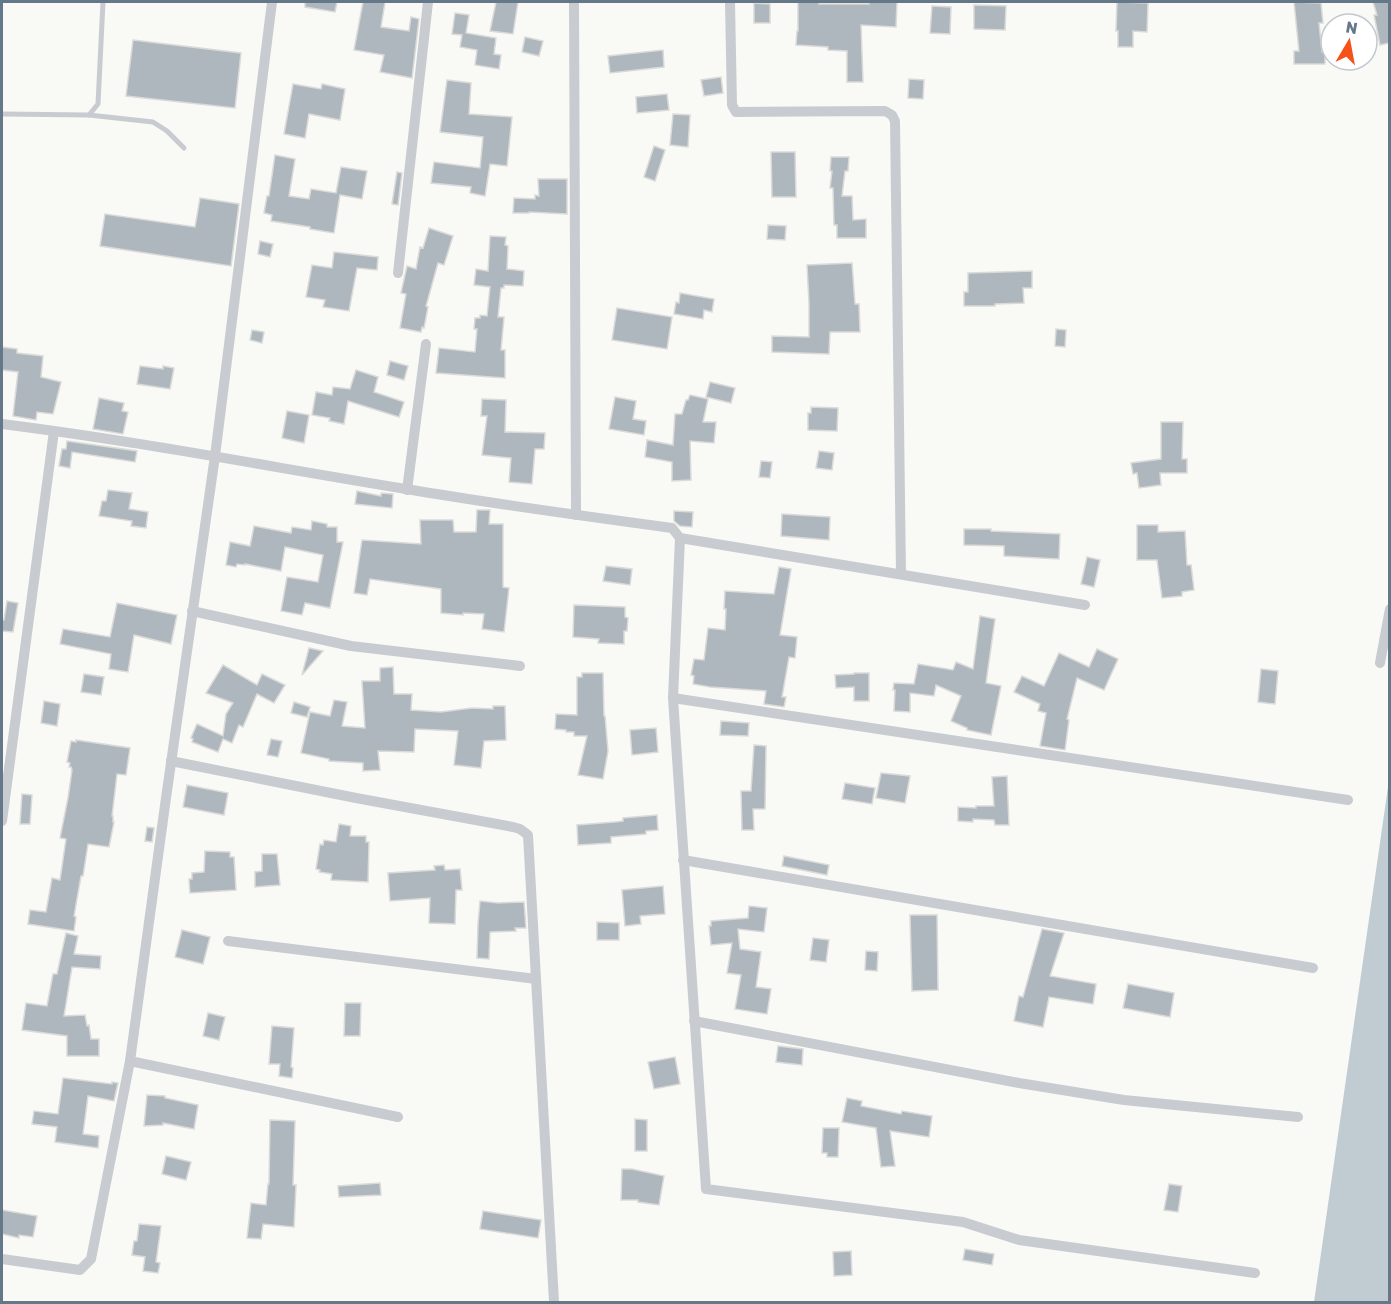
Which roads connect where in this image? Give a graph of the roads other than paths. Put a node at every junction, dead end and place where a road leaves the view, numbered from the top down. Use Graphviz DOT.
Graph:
graph roads {
  1 [pos="103,2"];
  2 [pos="272,2"];
  3 [pos="428,2"];
  4 [pos="574,2"];
  5 [pos="730,2"];
  6 [pos="2,114"];
  7 [pos="89,115"];
  8 [pos="184,148"];
  9 [pos="398,273"];
  10 [pos="426,344"];
  11 [pos="2,424"];
  12 [pos="54,431"];
  13 [pos="215,456"];
  14 [pos="407,490"];
  15 [pos="576,515"];
  16 [pos="680,538"];
  17 [pos="901,574"];
  18 [pos="1085,604"];
  19 [pos="1389,609"];
  20 [pos="192,611"];
  21 [pos="1380,663"];
  22 [pos="520,666"];
  23 [pos="673,698"];
  24 [pos="171,760"];
  25 [pos="1348,800"];
  26 [pos="2,821"];
  27 [pos="683,860"];
  28 [pos="228,941"];
  29 [pos="1313,968"];
  30 [pos="536,979"];
  31 [pos="694,1021"];
  32 [pos="130,1061"];
  33 [pos="1298,1117"];
  34 [pos="398,1118"];
  35 [pos="2,1259"];
  36 [pos="1255,1273"];
  37 [pos="554,1302"];
  1 -- 7 [label="lane"];
  2 -- 13 [label="street"];
  3 -- 9 [label="street"];
  4 -- 15 [label="street"];
  5 -- 17 [label="street"];
  6 -- 7 [label="lane"];
  7 -- 8 [label="lane"];
  10 -- 14 [label="street"];
  11 -- 12 [label="street"];
  12 -- 13 [label="street"];
  12 -- 26 [label="street"];
  13 -- 14 [label="street"];
  13 -- 20 [label="street"];
  14 -- 15 [label="street"];
  15 -- 16 [label="street"];
  16 -- 17 [label="street"];
  16 -- 23 [label="street"];
  17 -- 18 [label="street"];
  19 -- 21 [label="street"];
  20 -- 22 [label="street"];
  20 -- 24 [label="street"];
  23 -- 25 [label="street"];
  23 -- 27 [label="street"];
  24 -- 30 [label="street"];
  24 -- 32 [label="street"];
  27 -- 29 [label="street"];
  27 -- 31 [label="street"];
  28 -- 30 [label="street"];
  30 -- 37 [label="street"];
  31 -- 33 [label="street"];
  31 -- 36 [label="street"];
  32 -- 34 [label="street"];
  32 -- 35 [label="street"];
}
